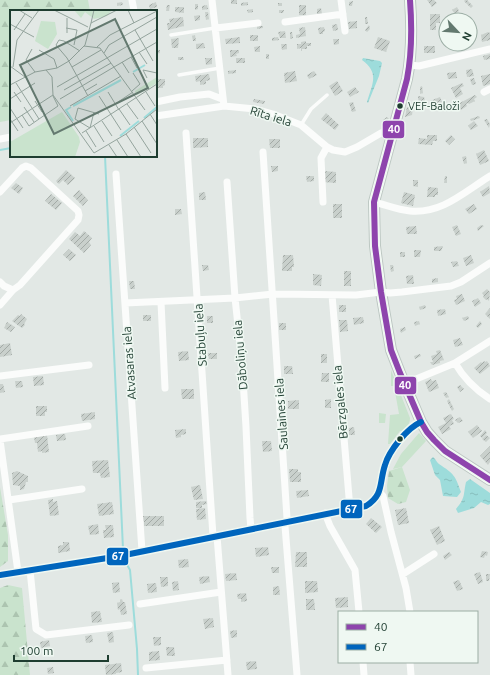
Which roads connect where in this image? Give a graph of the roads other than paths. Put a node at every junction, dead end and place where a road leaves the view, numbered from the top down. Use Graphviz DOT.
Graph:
graph roads {
  1 [pos="132,0"];
  2 [pos="212,0"];
  3 [pos="341,0"];
  4 [pos="410,0"];
  5 [pos="134,10"];
  6 [pos="343,14"];
  7 [pos="285,22"];
  8 [pos="258,23"];
  9 [pos="216,28"];
  10 [pos="345,31"];
  11 [pos="170,35"];
  12 [pos="490,49"];
  13 [pos="410,65"];
  14 [pos="220,68"];
  15 [pos="179,74"];
  16 [pos="327,95"];
  17 [pos="157,102"];
  18 [pos="223,102"];
  19 [pos="157,116"];
  20 [pos="301,125"];
  21 [pos="186,133"];
  22 [pos="392,133"];
  23 [pos="10,138"];
  24 [pos="0,139"];
  25 [pos="327,147"];
  26 [pos="263,152"];
  27 [pos="116,174"];
  28 [pos="490,176"];
  29 [pos="227,182"];
  30 [pos="0,192"];
  31 [pos="323,202"];
  32 [pos="374,202"];
  33 [pos="490,263"];
  34 [pos="0,282"];
  35 [pos="13,290"];
  36 [pos="381,292"];
  37 [pos="273,294"];
  38 [pos="332,295"];
  39 [pos="235,298"];
  40 [pos="198,300"];
  41 [pos="161,302"];
  42 [pos="125,303"];
  43 [pos="0,305"];
  44 [pos="490,340"];
  45 [pos="455,363"];
  46 [pos="89,365"];
  47 [pos="0,376"];
  48 [pos="404,384"];
  49 [pos="165,388"];
  50 [pos="490,399"];
  51 [pos="421,422"];
  52 [pos="88,426"];
  53 [pos="0,440"];
  54 [pos="490,480"];
  55 [pos="82,489"];
  56 [pos="379,492"];
  57 [pos="9,500"];
  58 [pos="350,509"];
  59 [pos="325,513"];
  60 [pos="286,521"];
  61 [pos="251,529"];
  62 [pos="215,536"];
  63 [pos="142,551"];
  64 [pos="434,554"];
  65 [pos="30,570"];
  66 [pos="18,572"];
  67 [pos="403,574"];
  68 [pos="0,575"];
  69 [pos="221,592"];
  70 [pos="140,604"];
  71 [pos="359,611"];
  72 [pos="410,611"];
  73 [pos="129,625"];
  74 [pos="226,660"];
  75 [pos="363,663"];
  76 [pos="410,663"];
  77 [pos="146,668"];
  78 [pos="228,675"];
  79 [pos="297,675"];
  80 [pos="364,675"];
  81 [pos="411,675"];
  1 -- 5 [label="street"];
  2 -- 9 [label="street"];
  3 -- 6 [label="street"];
  4 -- 13 [label="street"];
  6 -- 7 [label="street"];
  6 -- 10 [label="street"];
  8 -- 9 [label="street"];
  9 -- 11 [label="lane"];
  9 -- 14 [label="street"];
  12 -- 13 [label="street"];
  13 -- 22 [label="street"];
  14 -- 15 [label="lane"];
  14 -- 18 [label="street"];
  16 -- 20 [label="lane"];
  17 -- 18 [label="street"];
  18 -- 19 [label="street, Rīta iela"];
  18 -- 20 [label="street, Rīta iela"];
  20 -- 25 [label="street, Rīta iela"];
  21 -- 40 [label="street, Stabuļu iela"];
  22 -- 25 [label="street, Rīta iela"];
  22 -- 32 [label="street"];
  23 -- 24 [label="street"];
  25 -- 31 [label="street"];
  26 -- 37 [label="street, Saulaines iela"];
  27 -- 42 [label="street, Atvasaras iela"];
  28 -- 32 [label="street"];
  29 -- 39 [label="street, Dāboliņu iela"];
  30 -- 35 [label="street"];
  32 -- 36 [label="street"];
  33 -- 36 [label="street"];
  34 -- 35 [label="street"];
  35 -- 43 [label="street"];
  36 -- 38 [label="street"];
  36 -- 48 [label="street"];
  37 -- 38 [label="street"];
  37 -- 39 [label="street"];
  37 -- 60 [label="street, Saulaines iela"];
  38 -- 58 [label="street, Bērzgales iela"];
  39 -- 40 [label="street"];
  39 -- 61 [label="street, Dāboliņu iela"];
  40 -- 41 [label="street"];
  40 -- 62 [label="street, Stabuļu iela"];
  41 -- 42 [label="street"];
  41 -- 49 [label="street"];
  42 -- 63 [label="street, Atvasaras iela"];
  44 -- 45 [label="street"];
  45 -- 48 [label="street"];
  45 -- 50 [label="street"];
  46 -- 47 [label="street"];
  48 -- 51 [label="street"];
  51 -- 54 [label="street"];
  51 -- 56 [label="street"];
  52 -- 53 [label="street"];
  53 -- 57 [label="street"];
  55 -- 57 [label="street"];
  56 -- 58 [label="street"];
  56 -- 67 [label="street"];
  57 -- 66 [label="street"];
  58 -- 59 [label="street"];
  59 -- 60 [label="street"];
  59 -- 71 [label="street"];
  60 -- 61 [label="street"];
  60 -- 79 [label="street, Saulaines iela"];
  61 -- 62 [label="street"];
  62 -- 63 [label="street"];
  62 -- 69 [label="street, Stabuļu iela"];
  63 -- 65 [label="street"];
  64 -- 67 [label="street"];
  65 -- 66 [label="street"];
  65 -- 73 [label="street"];
  66 -- 68 [label="street"];
  67 -- 72 [label="street"];
  69 -- 70 [label="street"];
  69 -- 74 [label="street, Stabuļu iela"];
  74 -- 77 [label="street"];
  74 -- 78 [label="street, Stabuļu iela"];
  75 -- 80 [label="street"];
  76 -- 81 [label="street"];
}
